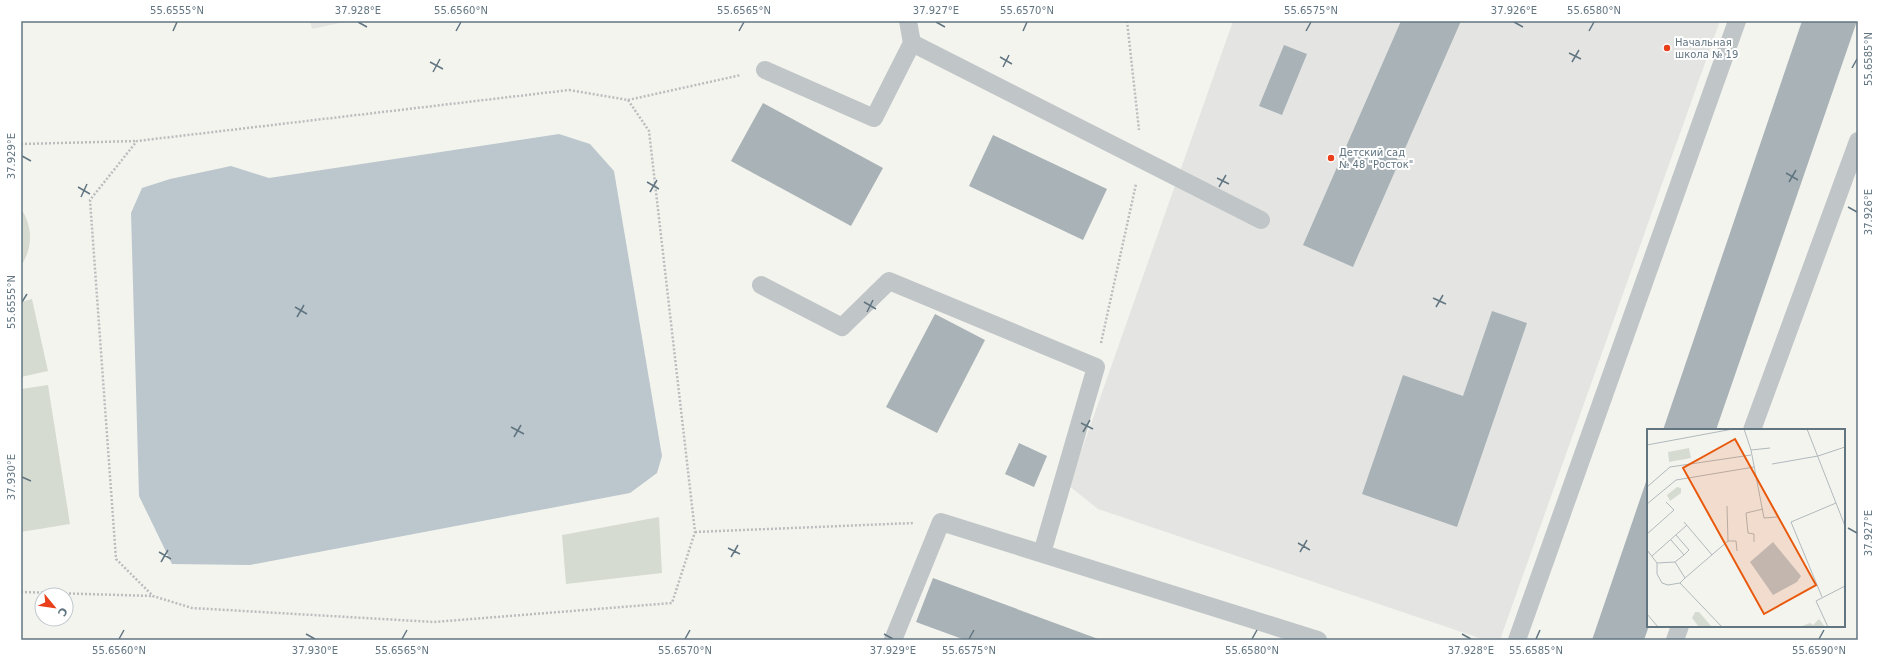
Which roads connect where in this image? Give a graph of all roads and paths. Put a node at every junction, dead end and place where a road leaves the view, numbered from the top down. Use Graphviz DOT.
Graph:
graph roads {
  1 [pos="908,21"];
  2 [pos="1127,21"];
  3 [pos="1737,21"];
  4 [pos="912,43"];
  5 [pos="765,70"];
  6 [pos="628,100"];
  7 [pos="1858,140"];
  8 [pos="137,141"];
  9 [pos="21,144"];
  10 [pos="1142,159"];
  11 [pos="1261,220"];
  12 [pos="761,285"];
  13 [pos="1096,367"];
  14 [pos="1752,429"];
  15 [pos="942,522"];
  16 [pos="695,532"];
  17 [pos="1042,553"];
  18 [pos="21,592"];
  19 [pos="153,596"];
  20 [pos="1680,627"];
  21 [pos="893,640"];
  22 [pos="1318,640"];
  23 [pos="1517,640"];
  24 [pos="1675,640"];
  1 -- 4 [label="lane"];
  2 -- 10 [label="path"];
  3 -- 23 [label="lane"];
  4 -- 5 [label="lane"];
  4 -- 10 [label="lane"];
  5 -- 6 [label="path"];
  6 -- 8 [label="path"];
  6 -- 16 [label="path"];
  7 -- 14 [label="lane"];
  8 -- 9 [label="path"];
  8 -- 19 [label="path"];
  10 -- 11 [label="lane"];
  10 -- 13 [label="path"];
  12 -- 13 [label="lane"];
  13 -- 17 [label="lane"];
  15 -- 16 [label="path"];
  15 -- 17 [label="lane"];
  15 -- 21 [label="lane"];
  16 -- 19 [label="path"];
  17 -- 22 [label="lane"];
  18 -- 19 [label="path"];
  20 -- 24 [label="lane"];
}
